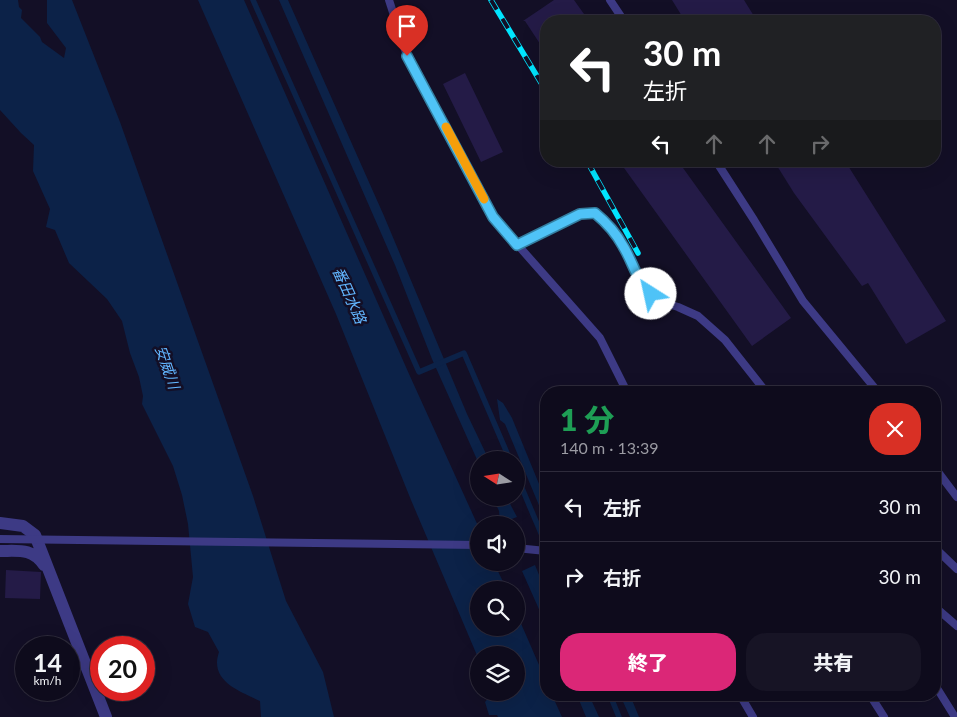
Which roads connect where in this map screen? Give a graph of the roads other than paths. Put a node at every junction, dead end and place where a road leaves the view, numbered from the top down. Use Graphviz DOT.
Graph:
graph roads {
  1 [pos="389,0"];
  2 [pos="610,0"];
  3 [pos="620,15"];
  4 [pos="720,167"];
  5 [pos="517,245"];
  6 [pos="624,386"];
  7 [pos="761,386"];
  8 [pos="873,386"];
  9 [pos="941,476"];
  10 [pos="957,497"];
  11 [pos="0,523"];
  12 [pos="0,539"];
  13 [pos="470,545"];
  14 [pos="525,549"];
  15 [pos="540,550"];
  16 [pos="0,551"];
  17 [pos="941,554"];
  18 [pos="47,569"];
  19 [pos="957,569"];
  20 [pos="941,612"];
  21 [pos="957,626"];
  22 [pos="941,694"];
  23 [pos="744,701"];
  24 [pos="874,701"];
  25 [pos="751,713"];
  26 [pos="106,717"];
  27 [pos="884,717"];
  28 [pos="956,717"];
  1 -- 5 [label="lane"];
  2 -- 3 [label="lane"];
  4 -- 8 [label="lane"];
  5 -- 6 [label="lane"];
  5 -- 7 [label="lane"];
  9 -- 10 [label="lane"];
  11 -- 18 [label="street"];
  12 -- 13 [label="lane, bridge"];
  14 -- 15 [label="lane"];
  16 -- 18 [label="street"];
  17 -- 19 [label="lane"];
  18 -- 26 [label="street"];
  20 -- 21 [label="lane"];
  22 -- 28 [label="lane"];
  23 -- 25 [label="lane"];
  24 -- 27 [label="lane"];
}
